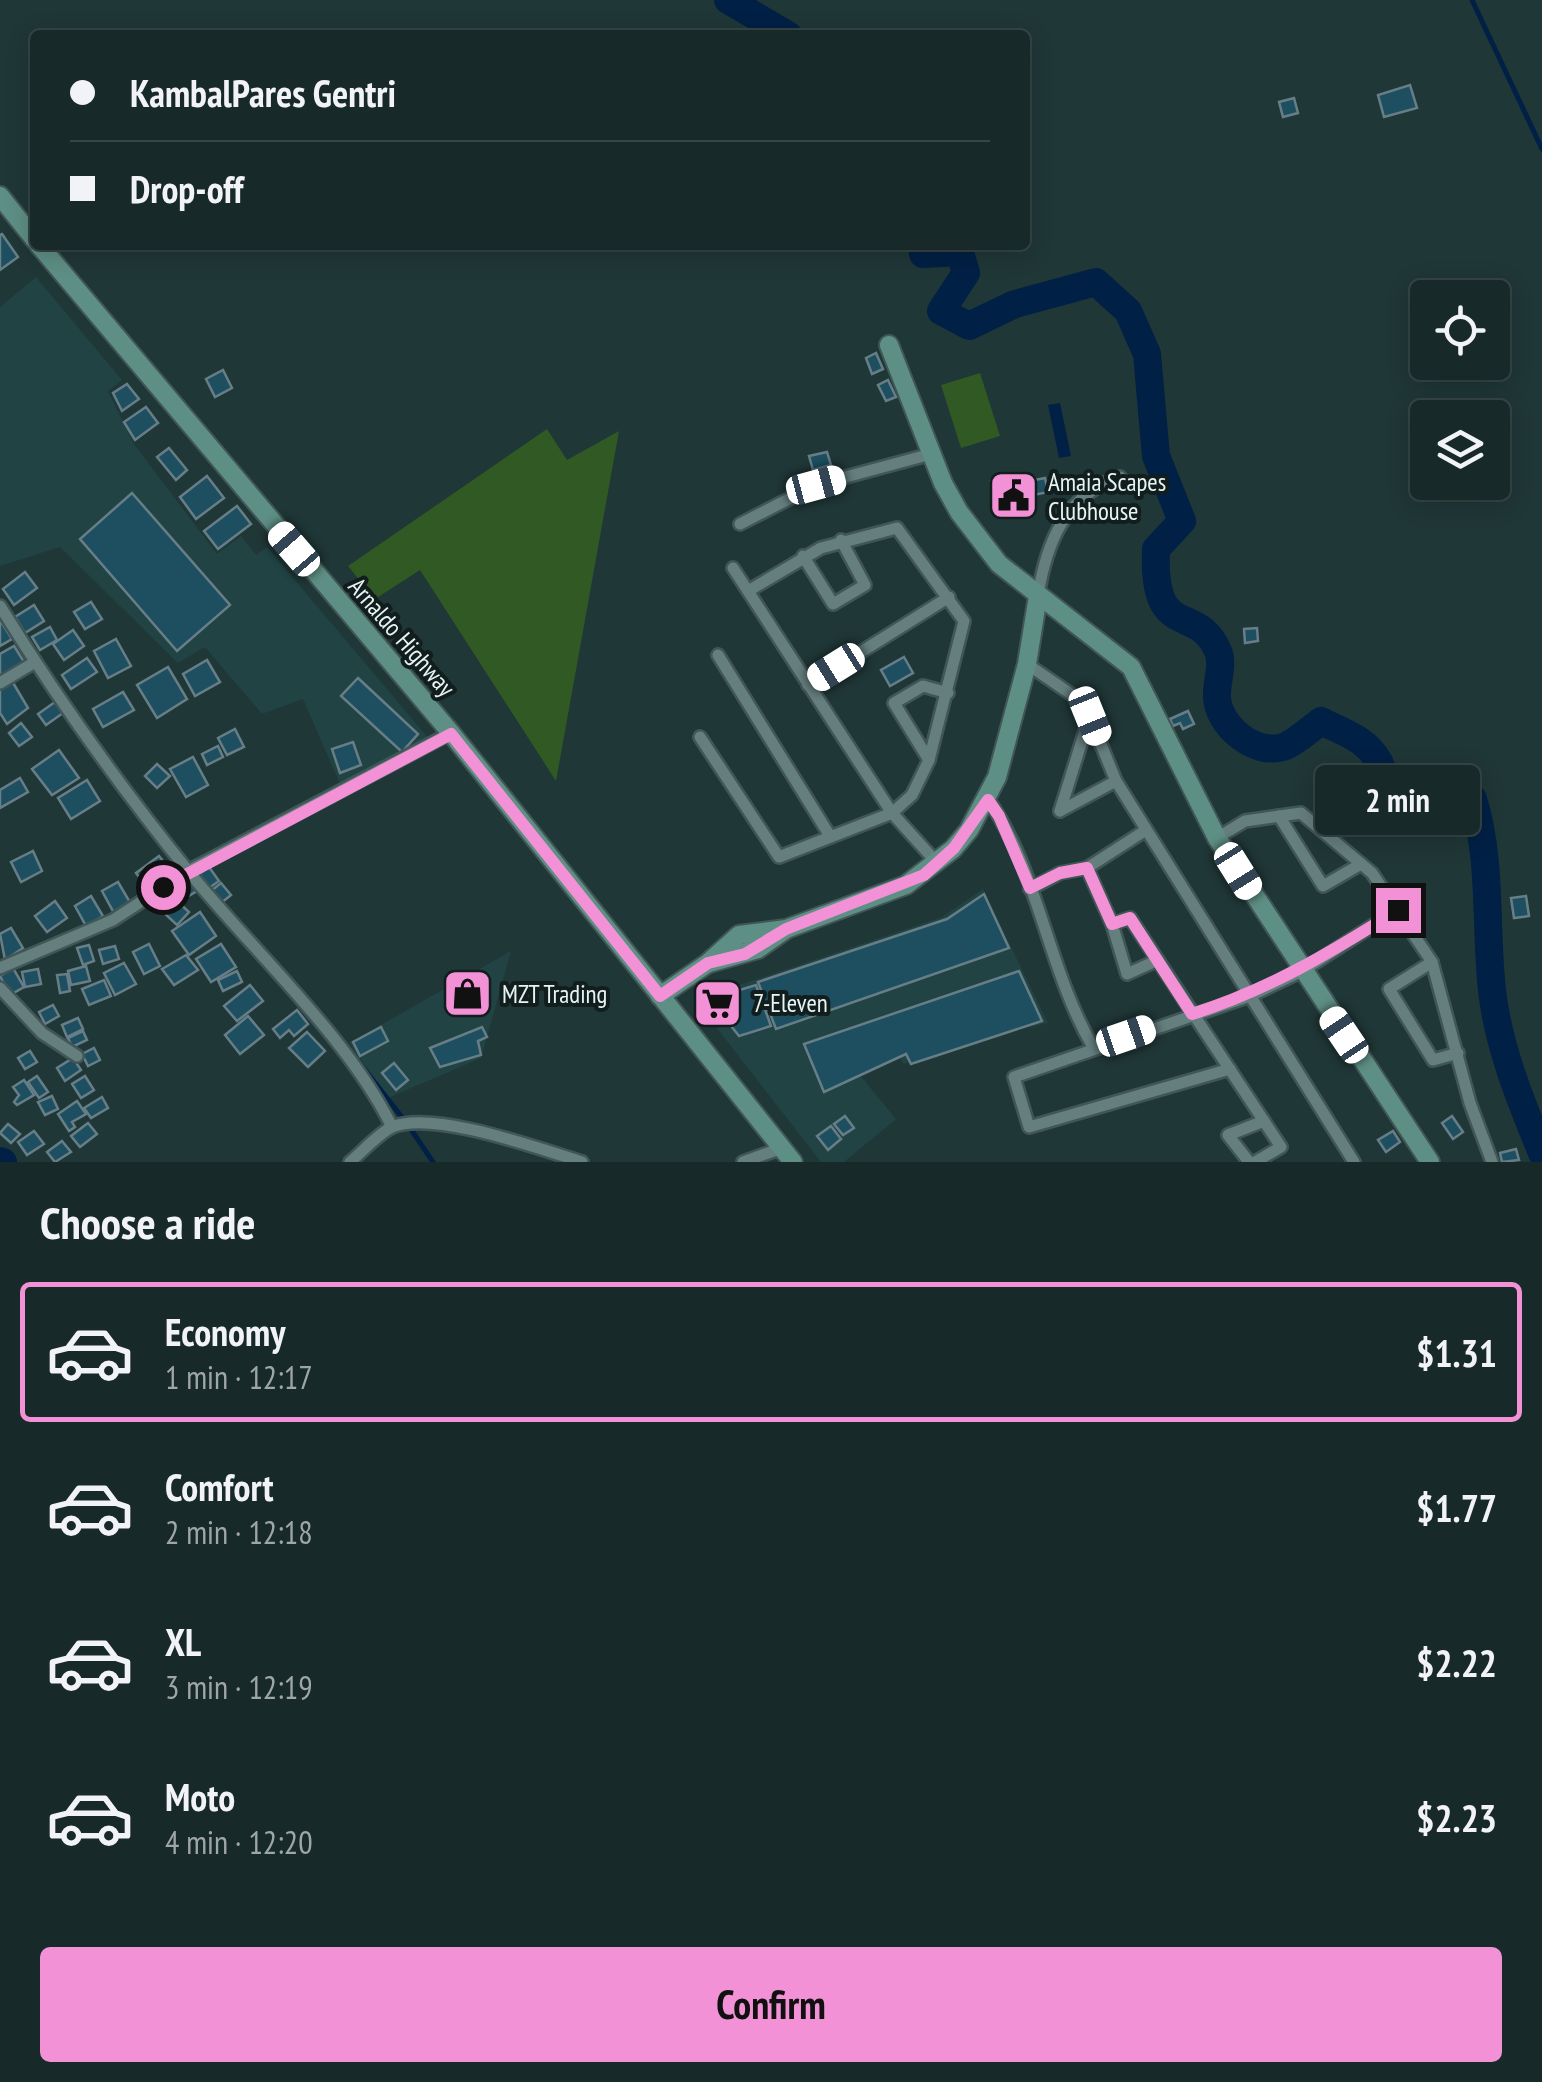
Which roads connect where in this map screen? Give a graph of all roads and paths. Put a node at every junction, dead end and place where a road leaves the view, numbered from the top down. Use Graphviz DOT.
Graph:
graph roads {
  1 [pos="0,196"];
  2 [pos="30,233"];
  3 [pos="44,250"];
  4 [pos="889,345"];
  5 [pos="931,454"];
  6 [pos="1120,477"];
  7 [pos="740,524"];
  8 [pos="841,540"];
  9 [pos="803,556"];
  10 [pos="733,568"];
  11 [pos="748,591"];
  12 [pos="1038,596"];
  13 [pos="950,597"];
  14 [pos="0,606"];
  15 [pos="718,655"];
  16 [pos="35,662"];
  17 [pos="1027,664"];
  18 [pos="0,682"];
  19 [pos="808,685"];
  20 [pos="948,692"];
  21 [pos="1090,716"];
  22 [pos="451,734"];
  23 [pos="700,737"];
  24 [pos="929,760"];
  25 [pos="1116,780"];
  26 [pos="988,800"];
  27 [pos="892,814"];
  28 [pos="1279,816"];
  29 [pos="1146,830"];
  30 [pos="830,836"];
  31 [pos="1218,838"];
  32 [pos="938,864"];
  33 [pos="1360,864"];
  34 [pos="1087,868"];
  35 [pos="188,871"];
  36 [pos="1030,888"];
  37 [pos="1398,910"];
  38 [pos="1112,924"];
  39 [pos="1158,960"];
  40 [pos="1432,962"];
  41 [pos="0,968"];
  42 [pos="1302,971"];
  43 [pos="0,988"];
  44 [pos="660,996"];
  45 [pos="1250,996"];
  46 [pos="1192,1014"];
  47 [pos="1093,1048"];
  48 [pos="1458,1053"];
  49 [pos="77,1056"];
  50 [pos="1230,1069"];
  51 [pos="1264,1122"];
  52 [pos="392,1128"];
  53 [pos="787,1155"];
  54 [pos="350,1162"];
  55 [pos="582,1162"];
  56 [pos="744,1162"];
  57 [pos="1252,1162"];
  58 [pos="1354,1162"];
  59 [pos="1430,1162"];
  60 [pos="1492,1162"];
  1 -- 2 [label="street, Arnaldo Highway"];
  3 -- 22 [label="street, Arnaldo Highway"];
  4 -- 5 [label="street"];
  5 -- 7 [label="street"];
  5 -- 12 [label="street"];
  6 -- 12 [label="street"];
  8 -- 9 [label="street"];
  8 -- 9 [label="street"];
  8 -- 13 [label="street"];
  9 -- 11 [label="street"];
  10 -- 11 [label="street"];
  11 -- 19 [label="street"];
  12 -- 17 [label="street"];
  12 -- 31 [label="street"];
  13 -- 19 [label="street"];
  13 -- 20 [label="street"];
  14 -- 16 [label="street"];
  15 -- 30 [label="street"];
  16 -- 18 [label="street"];
  16 -- 35 [label="street"];
  17 -- 21 [label="street"];
  17 -- 26 [label="street"];
  19 -- 27 [label="street"];
  20 -- 24 [label="street"];
  20 -- 24 [label="street"];
  21 -- 25 [label="street"];
  21 -- 25 [label="street"];
  22 -- 35 [label="street"];
  22 -- 44 [label="street, Arnaldo Highway"];
  23 -- 30 [label="street"];
  24 -- 27 [label="street"];
  25 -- 29 [label="street"];
  26 -- 32 [label="street"];
  26 -- 36 [label="street"];
  27 -- 30 [label="street"];
  27 -- 32 [label="street"];
  28 -- 31 [label="street"];
  28 -- 33 [label="street"];
  28 -- 33 [label="street"];
  29 -- 34 [label="street"];
  29 -- 45 [label="street"];
  31 -- 42 [label="street"];
  32 -- 44 [label="street"];
  33 -- 37 [label="street"];
  34 -- 36 [label="street"];
  34 -- 38 [label="street"];
  35 -- 41 [label="street"];
  35 -- 52 [label="street"];
  36 -- 47 [label="street"];
  37 -- 40 [label="street"];
  37 -- 42 [label="street"];
  38 -- 39 [label="street"];
  38 -- 39 [label="street"];
  39 -- 46 [label="street"];
  40 -- 48 [label="street"];
  40 -- 48 [label="street"];
  42 -- 45 [label="street"];
  42 -- 59 [label="street"];
  43 -- 49 [label="street"];
  44 -- 53 [label="street, Arnaldo Highway"];
  45 -- 46 [label="street"];
  45 -- 58 [label="street"];
  46 -- 47 [label="street"];
  46 -- 50 [label="street"];
  47 -- 50 [label="street"];
  48 -- 60 [label="street"];
  50 -- 51 [label="street"];
  51 -- 57 [label="street"];
  51 -- 57 [label="street"];
  52 -- 54 [label="street"];
  52 -- 55 [label="street"];
  53 -- 56 [label="street"];
}
